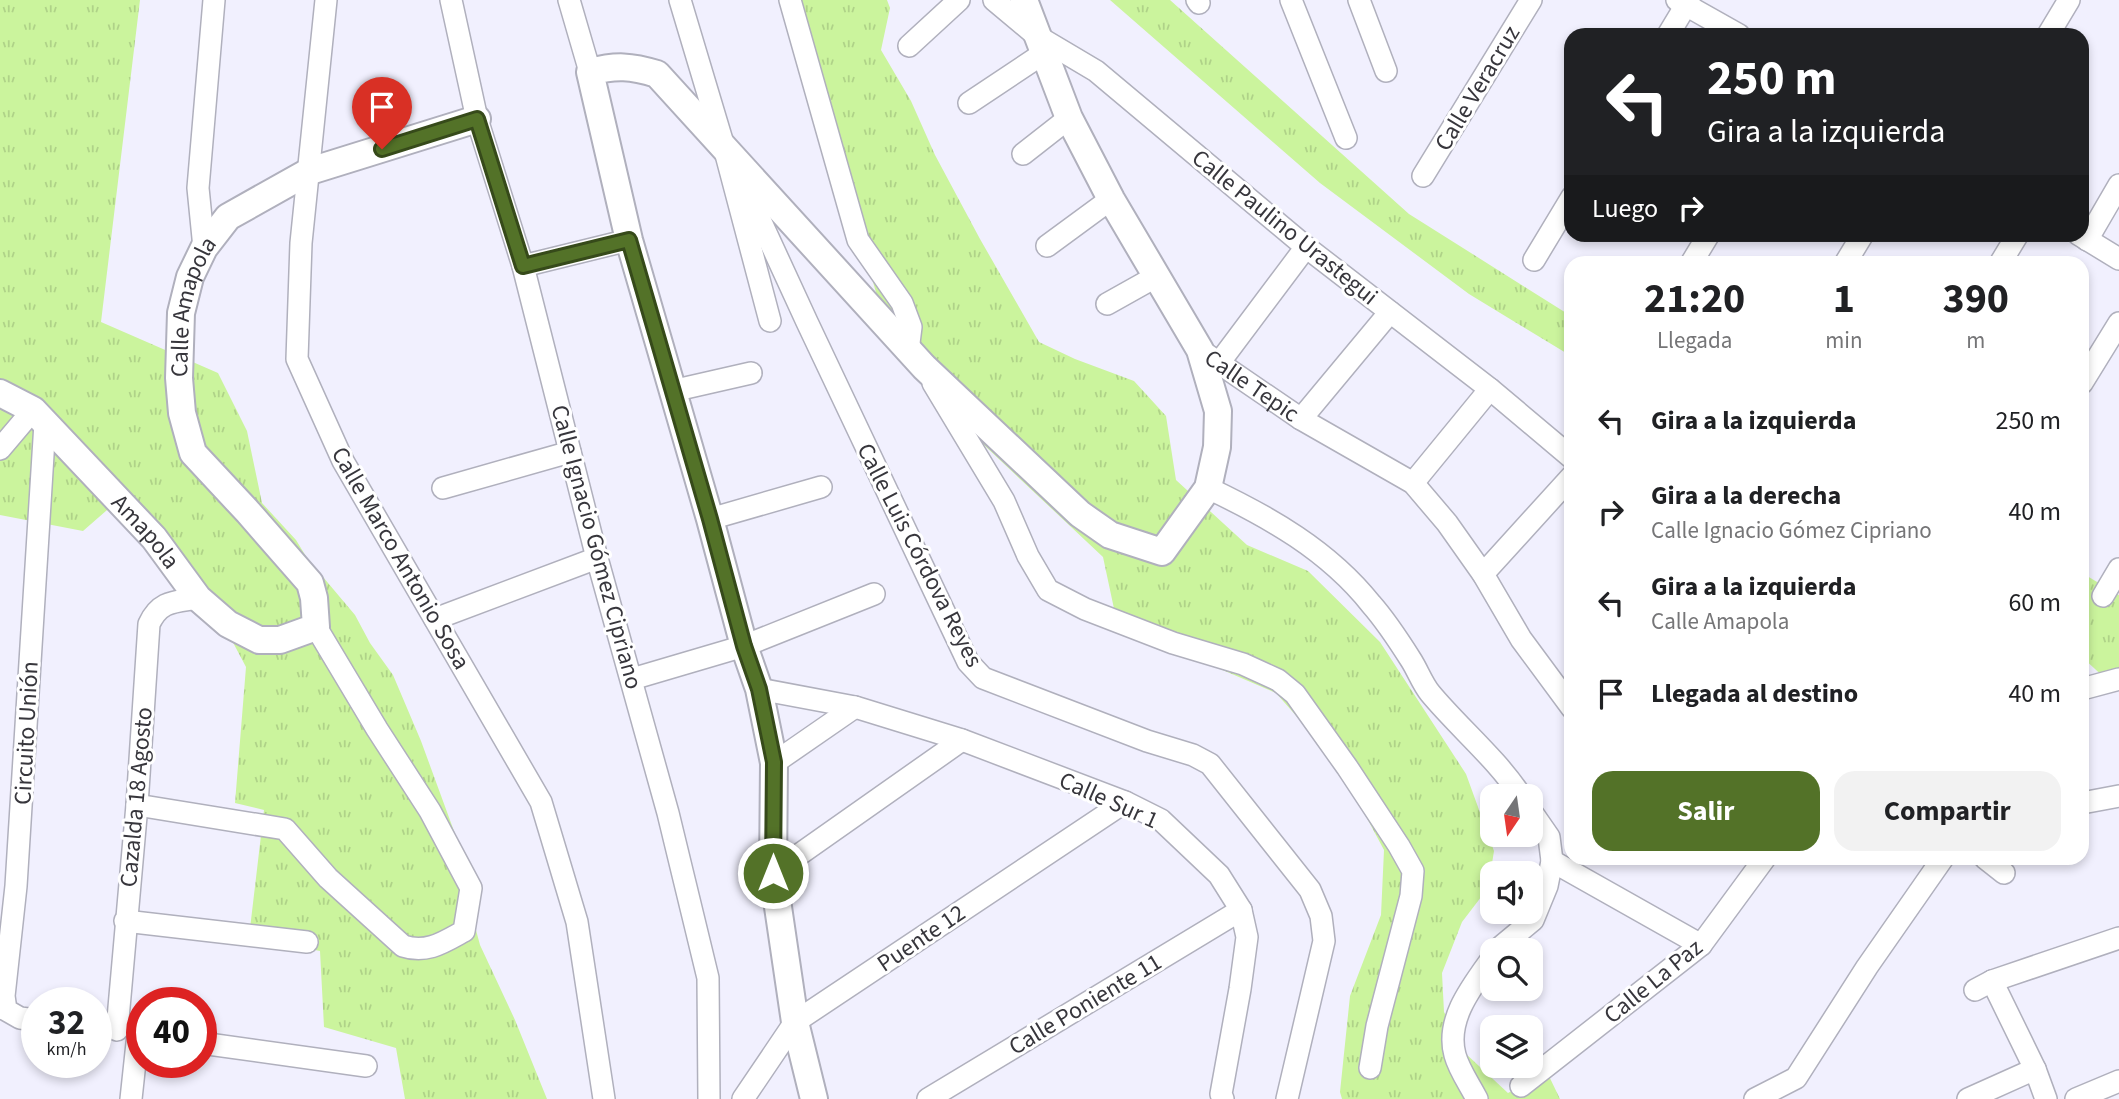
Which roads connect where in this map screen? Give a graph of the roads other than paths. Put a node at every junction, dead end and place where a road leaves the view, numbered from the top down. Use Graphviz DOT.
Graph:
graph roads {
  1 [pos="214,0"];
  2 [pos="327,0"];
  3 [pos="451,0"];
  4 [pos="569,0"];
  5 [pos="680,0"];
  6 [pos="790,0"];
  7 [pos="959,0"];
  8 [pos="994,0"];
  9 [pos="1024,0"];
  10 [pos="1290,0"];
  11 [pos="1531,0"];
  12 [pos="2069,0"];
  13 [pos="1684,2"];
  14 [pos="1364,4"];
  15 [pos="1671,28"];
  16 [pos="1727,28"];
  17 [pos="2052,28"];
  18 [pos="1041,44"];
  19 [pos="909,46"];
  20 [pos="1386,71"];
  21 [pos="590,72"];
  22 [pos="969,103"];
  23 [pos="1069,118"];
  24 [pos="477,119"];
  25 [pos="1346,138"];
  26 [pos="724,147"];
  27 [pos="1023,154"];
  28 [pos="310,171"];
  29 [pos="737,175"];
  30 [pos="1423,176"];
  31 [pos="2119,185"];
  32 [pos="1111,200"];
  33 [pos="1564,210"];
  34 [pos="2089,228"];
  35 [pos="629,240"];
  36 [pos="2089,241"];
  37 [pos="1047,246"];
  38 [pos="204,247"];
  39 [pos="1306,247"];
  40 [pos="2119,259"];
  41 [pos="1534,260"];
  42 [pos="523,266"];
  43 [pos="1157,276"];
  44 [pos="1107,304"];
  45 [pos="1390,312"];
  46 [pos="770,321"];
  47 [pos="2119,323"];
  48 [pos="1210,357"];
  49 [pos="916,359"];
  50 [pos="2089,372"];
  51 [pos="751,373"];
  52 [pos="1490,389"];
  53 [pos="672,391"];
  54 [pos="4,395"];
  55 [pos="39,416"];
  56 [pos="1301,419"];
  57 [pos="0,449"];
  58 [pos="1564,451"];
  59 [pos="570,452"];
  60 [pos="1413,483"];
  61 [pos="1564,484"];
  62 [pos="821,487"];
  63 [pos="443,488"];
  64 [pos="1203,495"];
  65 [pos="710,519"];
  66 [pos="597,558"];
  67 [pos="2119,569"];
  68 [pos="1483,573"];
  69 [pos="874,594"];
  70 [pos="2103,596"];
  71 [pos="198,598"];
  72 [pos="435,619"];
  73 [pos="299,634"];
  74 [pos="744,646"];
  75 [pos="632,679"];
  76 [pos="2119,679"];
  77 [pos="2089,687"];
  78 [pos="759,689"];
  79 [pos="1564,695"];
  80 [pos="855,707"];
  81 [pos="962,740"];
  82 [pos="774,762"];
  83 [pos="1511,784"];
  84 [pos="2119,796"];
  85 [pos="1125,802"];
  86 [pos="2089,802"];
  87 [pos="138,805"];
  88 [pos="1544,830"];
  89 [pos="1552,861"];
  90 [pos="1760,865"];
  91 [pos="1938,865"];
  92 [pos="1994,865"];
  93 [pos="773,873"];
  94 [pos="2004,873"];
  95 [pos="1241,910"];
  96 [pos="125,921"];
  97 [pos="1511,938"];
  98 [pos="2119,938"];
  99 [pos="307,942"];
  100 [pos="1701,945"];
  101 [pos="1480,975"];
  102 [pos="112,995"];
  103 [pos="21,1018"];
  104 [pos="795,1022"];
  105 [pos="217,1045"];
  106 [pos="366,1066"];
  107 [pos="1370,1068"];
  108 [pos="2035,1069"];
  109 [pos="134,1078"];
  110 [pos="2119,1081"];
  111 [pos="1521,1086"];
  112 [pos="1219,1097"];
  113 [pos="131,1099"];
  114 [pos="604,1099"];
  115 [pos="709,1099"];
  116 [pos="743,1099"];
  117 [pos="814,1099"];
  118 [pos="928,1099"];
  119 [pos="1287,1099"];
  120 [pos="1478,1099"];
  121 [pos="1755,1099"];
  122 [pos="1968,1099"];
  123 [pos="2046,1099"];
  124 [pos="2076,1099"];
  1 -- 38 [label="street"];
  2 -- 28 [label="street, Calle Marco Antonio Sosa"];
  3 -- 24 [label="street, Calle Ignacio Gómez Cipriano"];
  4 -- 21 [label="street"];
  5 -- 26 [label="street"];
  6 -- 49 [label="street"];
  7 -- 19 [label="street"];
  8 -- 18 [label="street, Calle Paulino Urastegui"];
  9 -- 18 [label="street, Calle Tepic"];
  10 -- 25 [label="street"];
  11 -- 30 [label="street, Calle Veracruz"];
  12 -- 17 [label="street"];
  13 -- 15 [label="street"];
  13 -- 16 [label="street"];
  14 -- 20 [label="street"];
  18 -- 22 [label="street"];
  18 -- 23 [label="street, Calle Tepic"];
  18 -- 39 [label="street, Calle Paulino Urastegui"];
  21 -- 26 [label="street"];
  21 -- 35 [label="street"];
  23 -- 27 [label="street"];
  23 -- 32 [label="street, Calle Tepic"];
  24 -- 28 [label="street, Calle Amapola"];
  24 -- 42 [label="street, Calle Ignacio Gómez Cipriano"];
  26 -- 29 [label="street"];
  28 -- 38 [label="street, Calle Amapola"];
  28 -- 72 [label="street, Calle Marco Antonio Sosa"];
  29 -- 46 [label="street"];
  29 -- 49 [label="street"];
  29 -- 119 [label="street, Calle Luis Córdova Reyes"];
  31 -- 34 [label="street"];
  32 -- 37 [label="street"];
  32 -- 43 [label="street, Calle Tepic"];
  33 -- 41 [label="street"];
  35 -- 42 [label="street"];
  35 -- 53 [label="street"];
  36 -- 40 [label="street"];
  38 -- 73 [label="street, Calle Amapola"];
  39 -- 45 [label="street, Calle Paulino Urastegui"];
  39 -- 48 [label="street"];
  42 -- 59 [label="street, Calle Ignacio Gómez Cipriano"];
  43 -- 44 [label="street"];
  43 -- 48 [label="street, Calle Tepic"];
  45 -- 52 [label="street, Calle Paulino Urastegui"];
  45 -- 56 [label="street"];
  47 -- 50 [label="street"];
  48 -- 56 [label="street, Calle Tepic"];
  48 -- 64 [label="street"];
  49 -- 64 [label="street"];
  49 -- 107 [label="street"];
  51 -- 53 [label="street"];
  52 -- 58 [label="street, Calle Paulino Urastegui"];
  52 -- 60 [label="street"];
  53 -- 65 [label="street"];
  54 -- 55 [label="street, Amapola"];
  55 -- 57 [label="street"];
  55 -- 71 [label="street, Amapola"];
  55 -- 103 [label="street, Circuito Unión"];
  56 -- 60 [label="street, Calle Tepic"];
  59 -- 63 [label="street"];
  59 -- 66 [label="street, Calle Ignacio Gómez Cipriano"];
  60 -- 68 [label="street, Calle Tepic"];
  61 -- 68 [label="street"];
  62 -- 65 [label="street"];
  64 -- 83 [label="street"];
  65 -- 74 [label="street"];
  66 -- 72 [label="street"];
  66 -- 75 [label="street, Calle Ignacio Gómez Cipriano"];
  67 -- 70 [label="street"];
  68 -- 79 [label="street, Calle Tepic"];
  69 -- 74 [label="street"];
  71 -- 73 [label="street, Amapola"];
  71 -- 87 [label="street, Cazalda 18 Agosto"];
  72 -- 114 [label="street, Calle Marco Antonio Sosa"];
  73 -- 87 [label="street, Calle Amapola"];
  74 -- 75 [label="street"];
  74 -- 78 [label="street"];
  75 -- 115 [label="street, Calle Ignacio Gómez Cipriano"];
  76 -- 77 [label="street"];
  78 -- 80 [label="street, Calle Sur 1"];
  78 -- 82 [label="street"];
  80 -- 81 [label="street, Calle Sur 1"];
  80 -- 82 [label="street"];
  81 -- 85 [label="street, Calle Sur 1"];
  81 -- 93 [label="street"];
  82 -- 93 [label="street"];
  84 -- 86 [label="street"];
  85 -- 95 [label="street, Calle Sur 1"];
  85 -- 104 [label="street, Puente 12"];
  87 -- 96 [label="street, Cazalda 18 Agosto"];
  88 -- 89 [label="street"];
  89 -- 97 [label="street"];
  89 -- 100 [label="street"];
  90 -- 100 [label="street, Calle La Paz"];
  91 -- 121 [label="street"];
  92 -- 94 [label="street"];
  93 -- 104 [label="street"];
  95 -- 112 [label="street, Calle Sur 1"];
  95 -- 118 [label="street, Calle Poniente 11"];
  96 -- 99 [label="street"];
  96 -- 102 [label="street, Cazalda 18 Agosto"];
  98 -- 108 [label="street"];
  100 -- 111 [label="street, Calle La Paz"];
  101 -- 120 [label="street"];
  104 -- 116 [label="street, Puente 12"];
  104 -- 117 [label="street"];
  105 -- 106 [label="street"];
  108 -- 122 [label="street"];
  108 -- 123 [label="street"];
  109 -- 113 [label="street"];
  110 -- 124 [label="street"];
}
